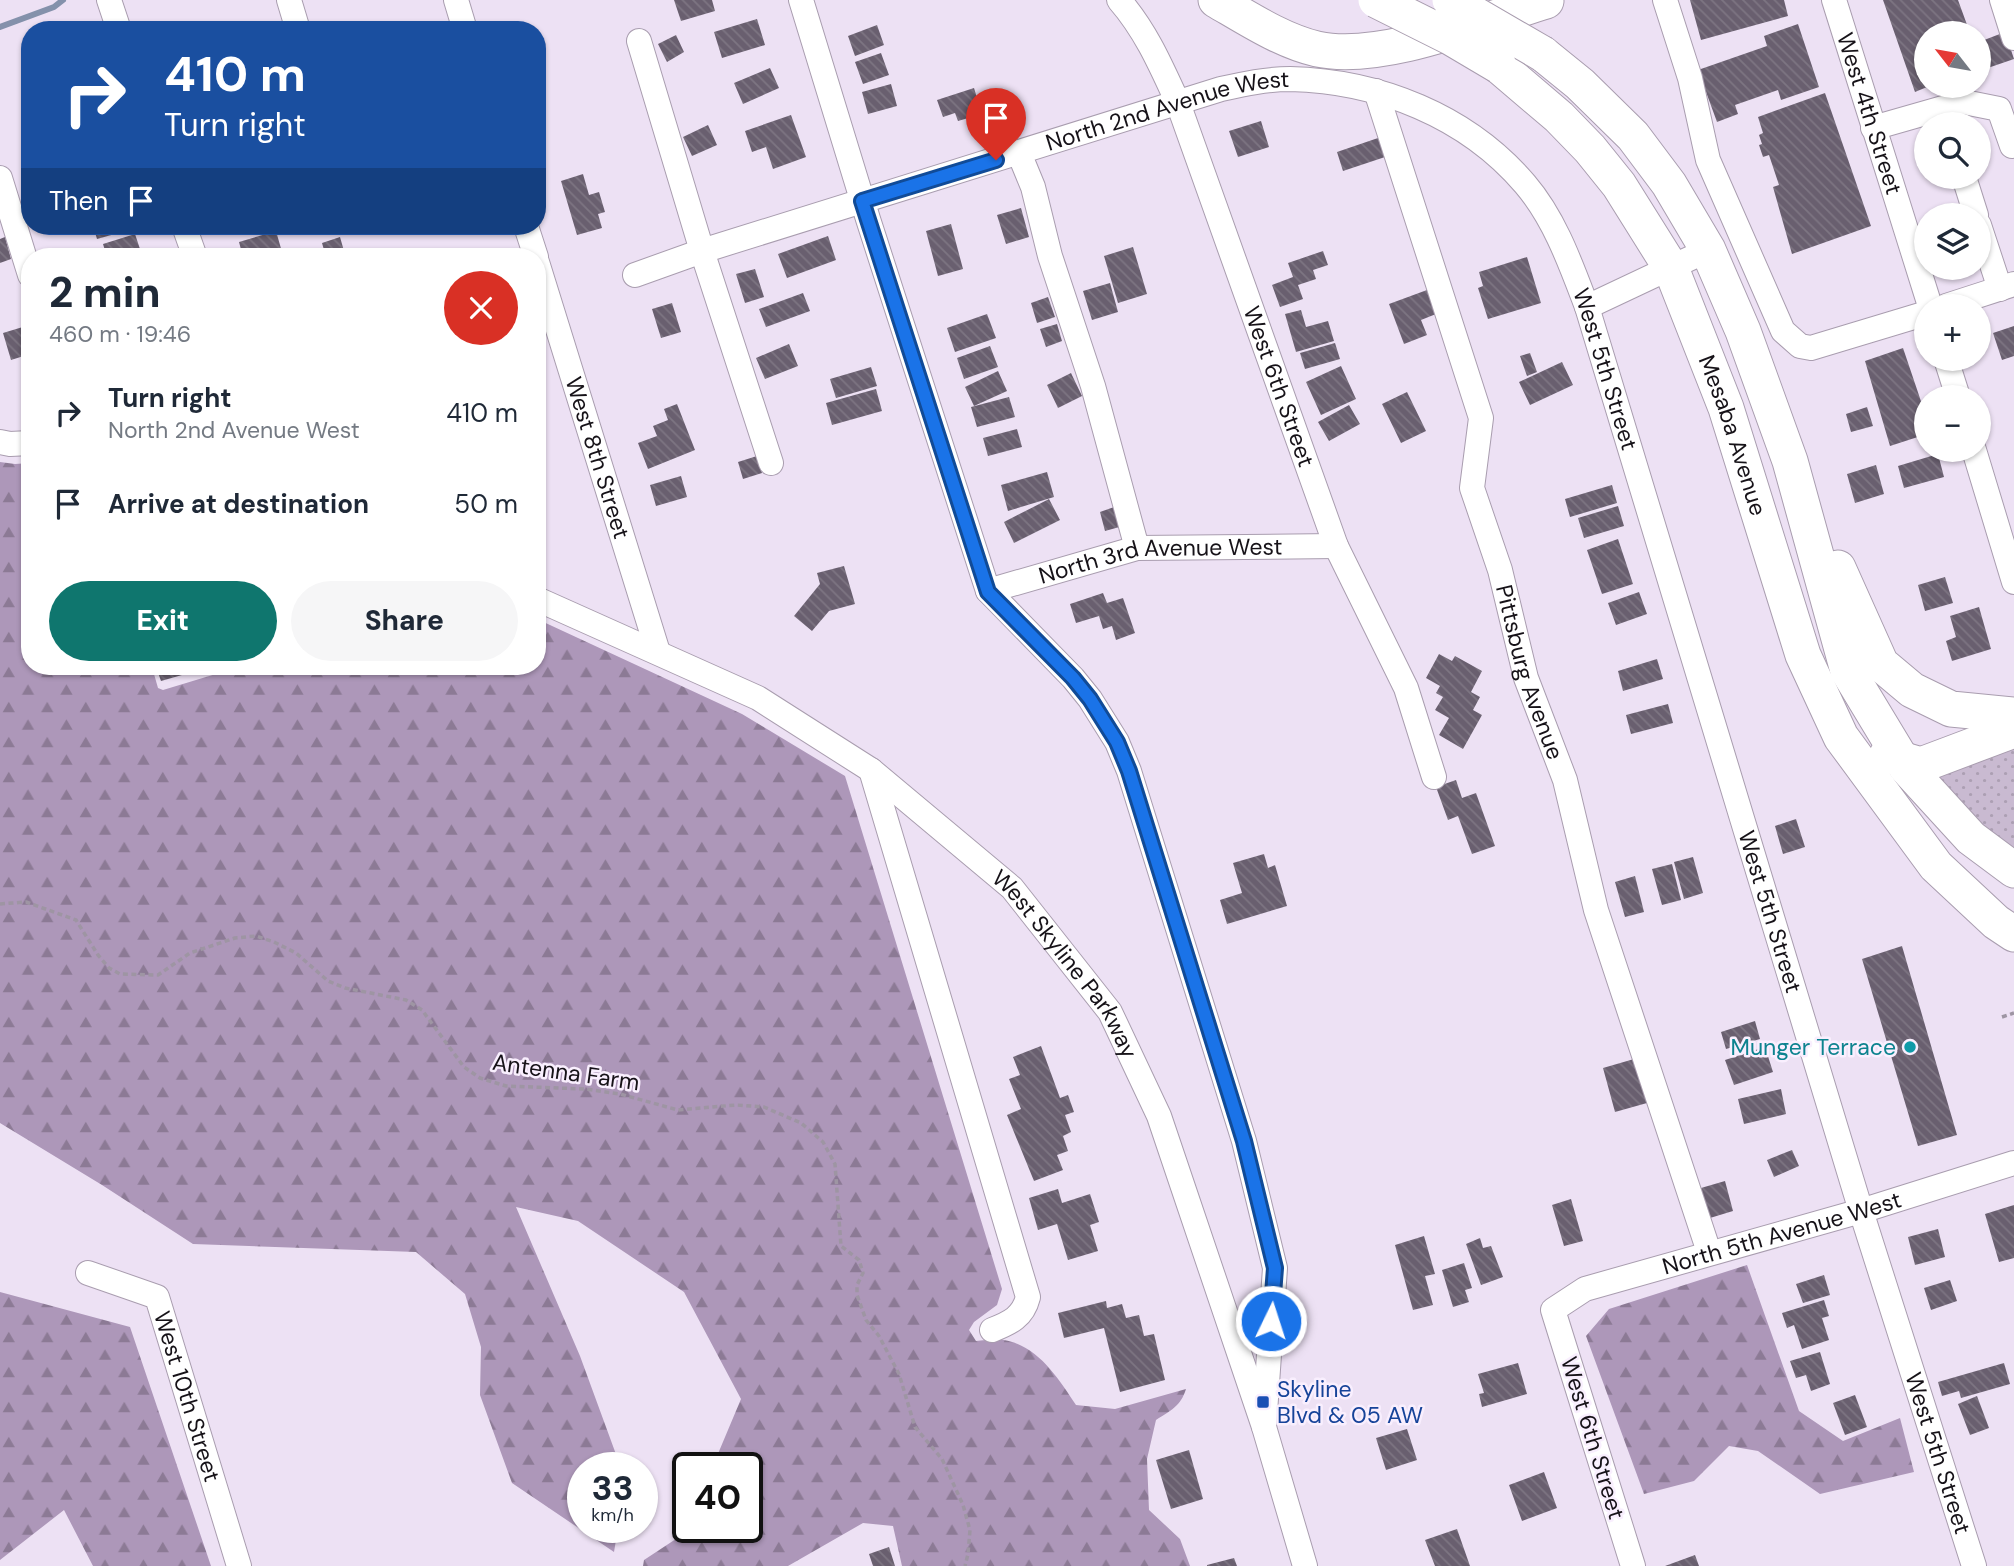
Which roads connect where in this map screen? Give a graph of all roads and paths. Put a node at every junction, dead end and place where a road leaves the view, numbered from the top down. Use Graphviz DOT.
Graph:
graph roads {
  1 [pos="109,0"];
  2 [pos="289,0"];
  3 [pos="456,0"];
  4 [pos="801,0"];
  5 [pos="1119,0"];
  6 [pos="1216,0"];
  7 [pos="1376,0"];
  8 [pos="1450,0"];
  9 [pos="1547,0"];
  10 [pos="1665,0"];
  11 [pos="1834,0"];
  12 [pos="2002,0"];
  13 [pos="116,21"];
  14 [pos="295,21"];
  15 [pos="462,21"];
  16 [pos="2014,38"];
  17 [pos="639,41"];
  18 [pos="1376,91"];
  19 [pos="1178,103"];
  20 [pos="1950,112"];
  21 [pos="1914,121"];
  22 [pos="1873,128"];
  23 [pos="2012,146"];
  24 [pos="1019,153"];
  25 [pos="0,178"];
  26 [pos="862,201"];
  27 [pos="22,248"];
  28 [pos="1708,250"];
  29 [pos="702,251"];
  30 [pos="1991,252"];
  31 [pos="1567,256"];
  32 [pos="1671,268"];
  33 [pos="635,275"];
  34 [pos="2007,287"];
  35 [pos="546,292"];
  36 [pos="1926,294"];
  37 [pos="1985,294"];
  38 [pos="1587,307"];
  39 [pos="1914,317"];
  40 [pos="0,442"];
  41 [pos="21,443"];
  42 [pos="1790,461"];
  43 [pos="1978,462"];
  44 [pos="771,463"];
  45 [pos="1336,547"];
  46 [pos="1137,548"];
  47 [pos="2014,582"];
  48 [pos="988,592"];
  49 [pos="546,603"];
  50 [pos="658,652"];
  51 [pos="1820,696"];
  52 [pos="2014,715"];
  53 [pos="2014,730"];
  54 [pos="1902,761"];
  55 [pos="871,770"];
  56 [pos="1434,777"];
  57 [pos="2014,870"];
  58 [pos="0,904"];
  59 [pos="2014,934"];
  60 [pos="2014,1013"];
  61 [pos="2002,1017"];
  62 [pos="2014,1163"];
  63 [pos="1861,1211"];
  64 [pos="1709,1252"];
  65 [pos="88,1273"];
  66 [pos="1553,1310"];
  67 [pos="992,1330"];
  68 [pos="1264,1427"];
  69 [pos="239,1566"];
  70 [pos="965,1566"];
  71 [pos="1305,1566"];
  72 [pos="1633,1566"];
  73 [pos="1974,1566"];
  1 -- 13 [label="street"];
  2 -- 14 [label="street"];
  3 -- 15 [label="street"];
  4 -- 26 [label="street"];
  5 -- 19 [label="street, West 6th Street"];
  6 -- 9 [label="highway"];
  7 -- 32 [label="highway, Mesaba Avenue, bridge"];
  8 -- 28 [label="highway, Mesaba Avenue, bridge"];
  10 -- 39 [label="street"];
  11 -- 22 [label="street, West 4th Street"];
  12 -- 16 [label="street"];
  17 -- 29 [label="street"];
  18 -- 19 [label="street, North 2nd Avenue West"];
  18 -- 31 [label="street, North 2nd Avenue West"];
  18 -- 64 [label="street, Pittsburg Avenue"];
  19 -- 24 [label="street, North 2nd Avenue West"];
  19 -- 45 [label="street, West 6th Street"];
  20 -- 23 [label="street"];
  21 -- 22 [label="street"];
  22 -- 36 [label="street, West 4th Street"];
  24 -- 26 [label="street, North 2nd Avenue West"];
  24 -- 46 [label="street"];
  25 -- 27 [label="street"];
  26 -- 29 [label="street, North 2nd Avenue West"];
  26 -- 48 [label="street"];
  28 -- 32 [label="street"];
  28 -- 42 [label="highway, Mesaba Avenue"];
  29 -- 33 [label="street, North 2nd Avenue West"];
  29 -- 44 [label="street"];
  30 -- 34 [label="street"];
  31 -- 38 [label="street, West 5th Street"];
  32 -- 38 [label="street"];
  32 -- 51 [label="highway, Mesaba Avenue"];
  34 -- 37 [label="street"];
  35 -- 50 [label="street, West 8th Street"];
  38 -- 63 [label="street, West 5th Street"];
  40 -- 41 [label="street"];
  42 -- 52 [label="highway"];
  42 -- 54 [label="highway, Mesaba Avenue"];
  43 -- 47 [label="street"];
  45 -- 46 [label="street, North 3rd Avenue West"];
  45 -- 56 [label="street, West 6th Street"];
  46 -- 48 [label="street, North 3rd Avenue West"];
  48 -- 68 [label="street"];
  49 -- 50 [label="street, West Skyline Parkway"];
  50 -- 55 [label="street, West Skyline Parkway"];
  51 -- 54 [label="highway"];
  51 -- 59 [label="highway, Mesaba Avenue"];
  53 -- 54 [label="highway"];
  54 -- 57 [label="highway, Mesaba Avenue"];
  55 -- 67 [label="street"];
  55 -- 68 [label="street, West Skyline Parkway"];
  58 -- 70 [label="path, Antenna Farm"];
  60 -- 61 [label="path"];
  62 -- 63 [label="street, North 5th Avenue West"];
  63 -- 64 [label="street, North 5th Avenue West"];
  63 -- 73 [label="street, West 5th Street"];
  64 -- 66 [label="street, North 5th Avenue West"];
  65 -- 69 [label="street, West 10th Street"];
  66 -- 72 [label="street, West 6th Street"];
  68 -- 71 [label="street, West Skyline Parkway"];
}
